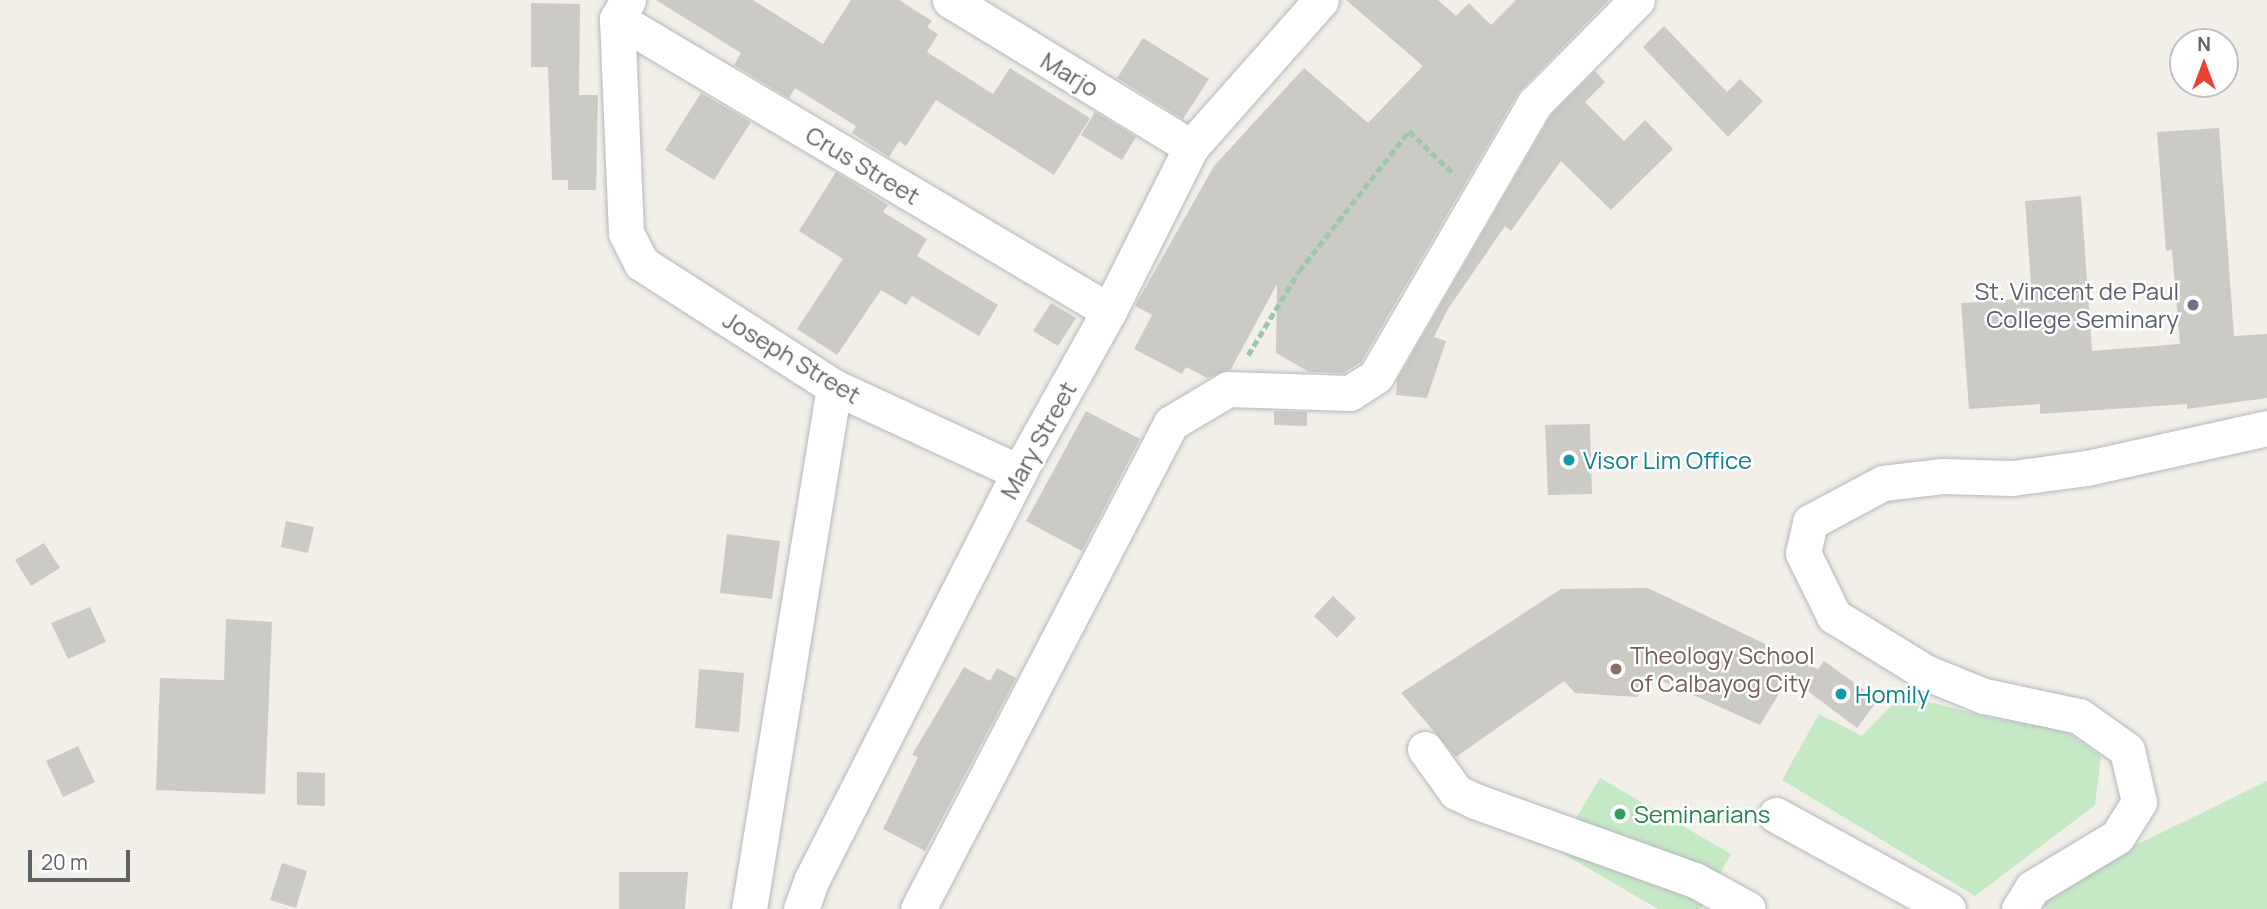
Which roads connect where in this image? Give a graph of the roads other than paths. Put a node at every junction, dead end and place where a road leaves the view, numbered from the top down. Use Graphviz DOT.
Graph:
graph roads {
  1 [pos="950,0"];
  2 [pos="1321,0"];
  3 [pos="1637,0"];
  4 [pos="622,9"];
  5 [pos="1191,147"];
  6 [pos="1109,310"];
  7 [pos="834,387"];
  8 [pos="2267,428"];
  9 [pos="1019,472"];
  10 [pos="1425,749"];
  11 [pos="1776,815"];
  12 [pos="748,909"];
  13 [pos="800,909"];
  14 [pos="918,909"];
  15 [pos="1748,909"];
  16 [pos="1948,909"];
  17 [pos="2019,909"];
  1 -- 5 [label="street, Marjo"];
  2 -- 5 [label="street, Mary Street"];
  3 -- 14 [label="street"];
  4 -- 6 [label="street, Crus Street"];
  4 -- 7 [label="street, Joseph Street"];
  5 -- 6 [label="street, Mary Street"];
  6 -- 9 [label="street, Mary Street"];
  7 -- 9 [label="street, Joseph Street"];
  7 -- 12 [label="street"];
  8 -- 17 [label="street"];
  9 -- 13 [label="street, Mary Street"];
  10 -- 15 [label="street"];
  11 -- 16 [label="street"];
}
